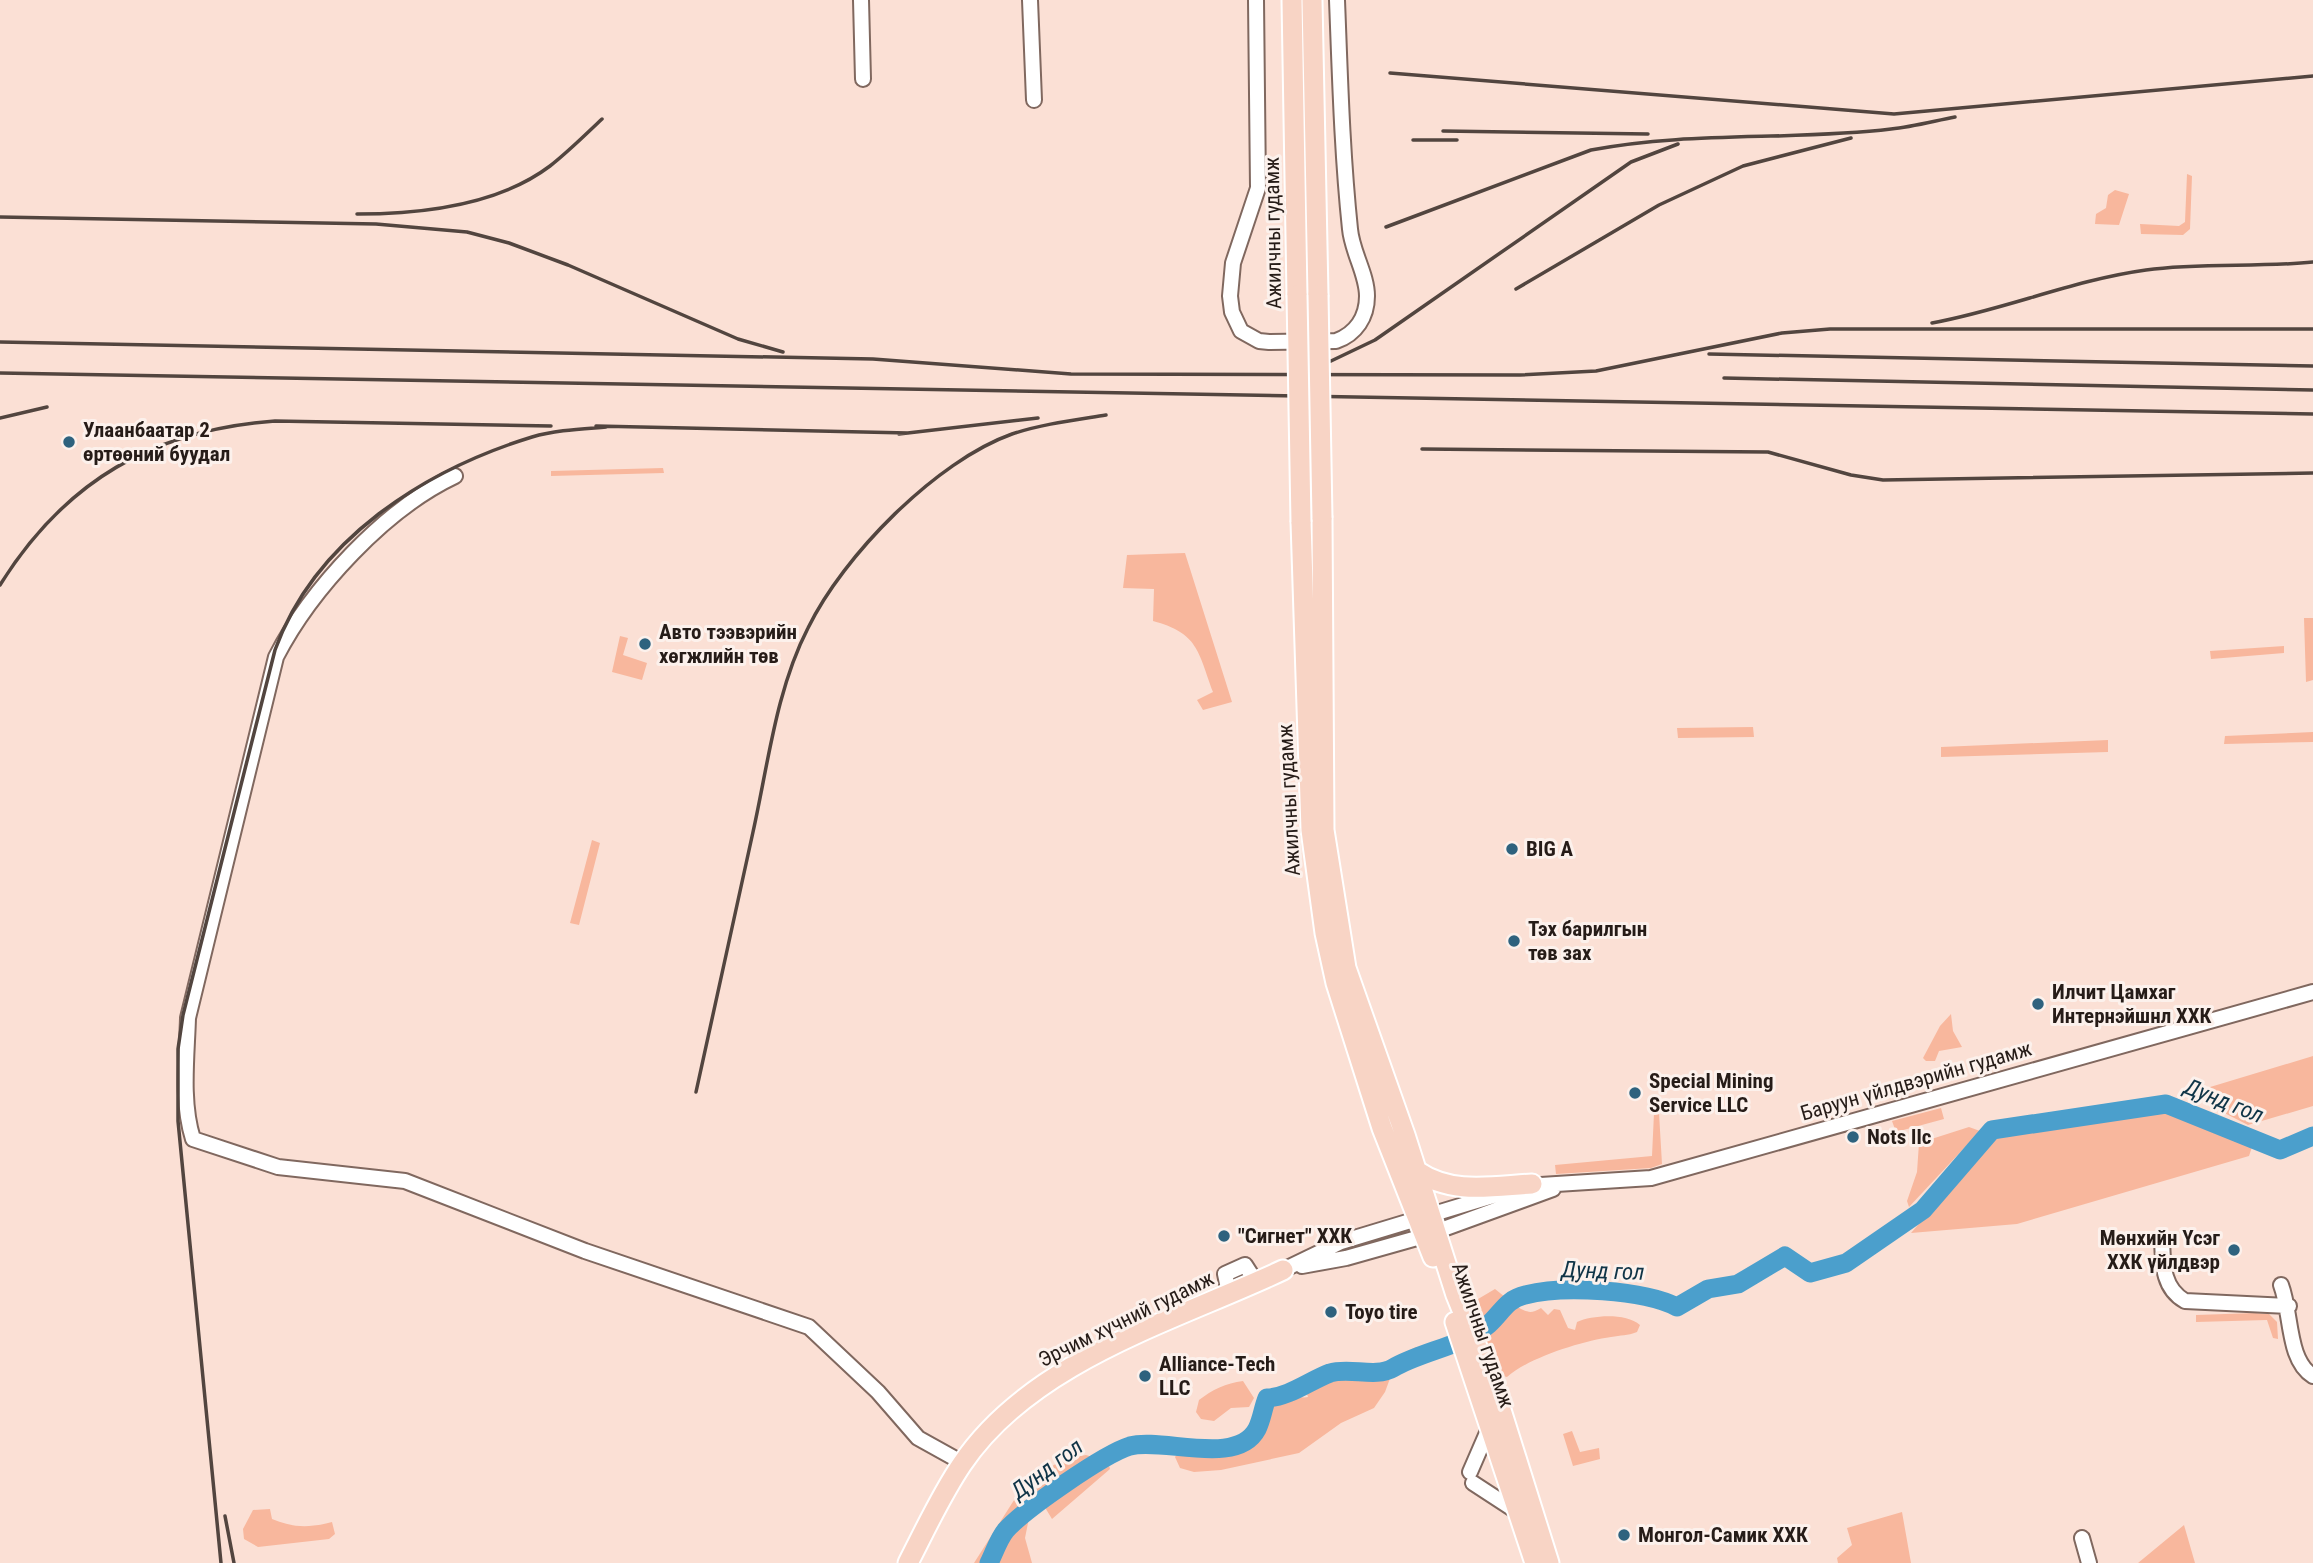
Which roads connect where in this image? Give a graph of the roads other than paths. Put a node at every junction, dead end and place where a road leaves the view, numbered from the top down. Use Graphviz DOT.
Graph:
graph roads {
  1 [pos="861,0"];
  2 [pos="1030,0"];
  3 [pos="1256,0"];
  4 [pos="1292,0"];
  5 [pos="1312,0"];
  6 [pos="1337,0"];
  7 [pos="863,79"];
  8 [pos="1034,100"];
  9 [pos="455,476"];
  10 [pos="1322,876"];
  11 [pos="2313,992"];
  12 [pos="1417,1171"];
  13 [pos="1532,1184"];
  14 [pos="1568,1184"];
  15 [pos="1428,1225"];
  16 [pos="2162,1239"];
  17 [pos="1283,1270"];
  18 [pos="2281,1284"];
  19 [pos="2289,1306"];
  20 [pos="2313,1376"];
  21 [pos="1487,1398"];
  22 [pos="1490,1426"];
  23 [pos="963,1463"];
  24 [pos="1519,1513"];
  25 [pos="2082,1538"];
  26 [pos="908,1563"];
  27 [pos="1535,1563"];
  28 [pos="1549,1563"];
  29 [pos="2089,1563"];
  1 -- 7 [label="street"];
  2 -- 8 [label="street"];
  3 -- 6 [label="street"];
  4 -- 10 [label="main road, Ажилчны гудамж, bridge"];
  5 -- 10 [label="main road, Ажилчны гудамж, bridge"];
  9 -- 23 [label="street"];
  10 -- 12 [label="main road, Ажилчны гудамж"];
  10 -- 15 [label="main road, Ажилчны гудамж"];
  11 -- 14 [label="street, Баруун үйлдвэрийн гудамж"];
  12 -- 13 [label="main road"];
  12 -- 15 [label="main road, Ажилчны гудамж"];
  13 -- 14 [label="street, Баруун үйлдвэрийн гудамж"];
  13 -- 15 [label="street, Баруун үйлдвэрийн гудамж"];
  14 -- 15 [label="street, Баруун үйлдвэрийн гудамж"];
  15 -- 17 [label="street, Эрчим хүчний гудамж"];
  15 -- 21 [label="main road, Ажилчны гудамж"];
  16 -- 19 [label="street"];
  17 -- 23 [label="main road, Эрчим хүчний гудамж"];
  18 -- 19 [label="street"];
  19 -- 20 [label="street"];
  21 -- 22 [label="main road, Ажилчны гудамж"];
  21 -- 28 [label="main road, Ажилчны гудамж"];
  22 -- 24 [label="main road, Ажилчны гудамж"];
  22 -- 24 [label="street"];
  23 -- 26 [label="main road, Эрчим хүчний гудамж"];
  24 -- 27 [label="main road, Ажилчны гудамж"];
  25 -- 29 [label="street"];
}
